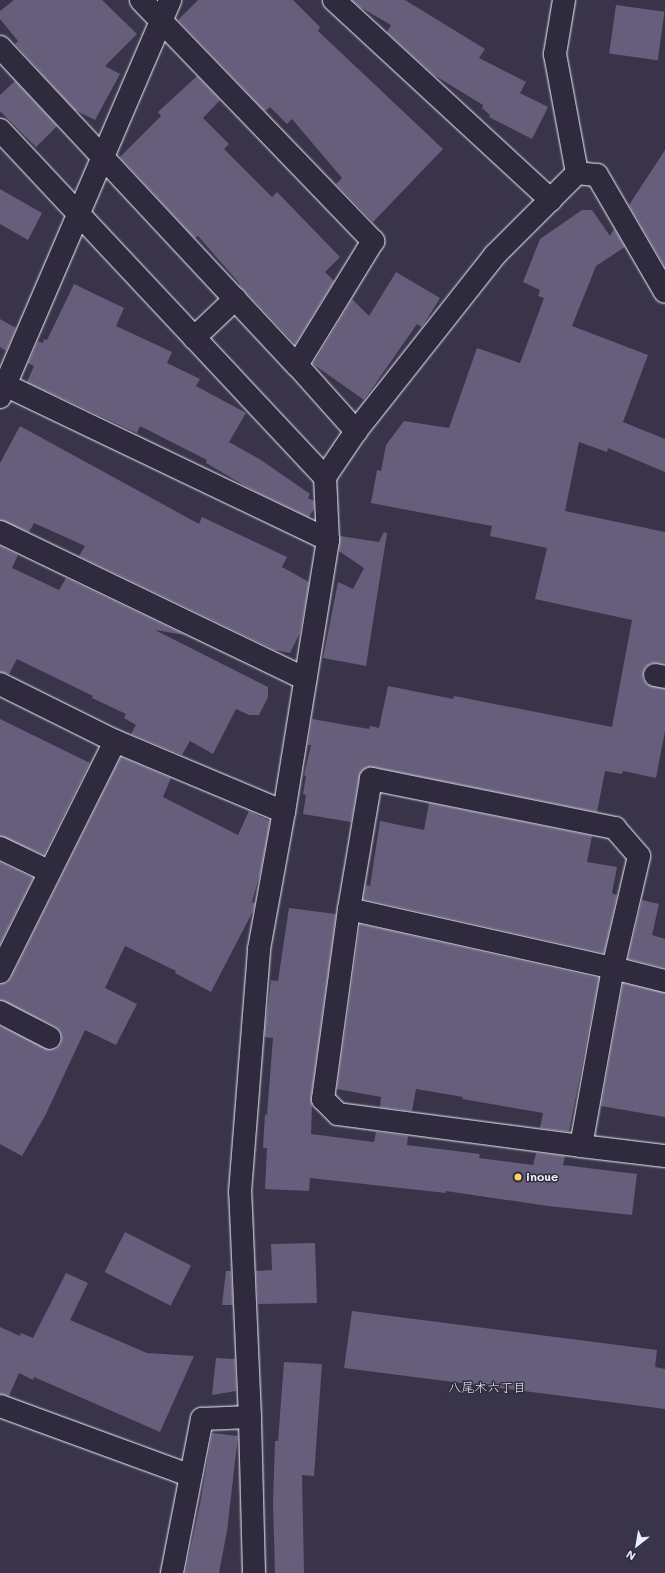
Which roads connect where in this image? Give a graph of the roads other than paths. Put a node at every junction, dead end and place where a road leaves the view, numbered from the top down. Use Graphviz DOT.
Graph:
graph roads {
  1 [pos="141,0"];
  2 [pos="170,0"];
  3 [pos="334,0"];
  4 [pos="564,0"];
  5 [pos="161,20"];
  6 [pos="0,47"];
  7 [pos="2,138"];
  8 [pos="103,157"];
  9 [pos="577,173"];
  10 [pos="550,200"];
  11 [pos="78,214"];
  12 [pos="665,292"];
  13 [pos="235,299"];
  14 [pos="194,338"];
  15 [pos="297,365"];
  16 [pos="2,391"];
  17 [pos="356,432"];
  18 [pos="325,477"];
  19 [pos="0,532"];
  20 [pos="328,540"];
  21 [pos="306,679"];
  22 [pos="0,684"];
  23 [pos="115,741"];
  24 [pos="284,812"];
  25 [pos="0,848"];
  26 [pos="50,872"];
  27 [pos="349,909"];
  28 [pos="613,968"];
  29 [pos="0,972"];
  30 [pos="665,981"];
  31 [pos="0,1012"];
  32 [pos="50,1038"];
  33 [pos="581,1146"];
  34 [pos="665,1156"];
  35 [pos="0,1406"];
  36 [pos="250,1417"];
  37 [pos="191,1476"];
  38 [pos="172,1573"];
  39 [pos="254,1573"];
  1 -- 5 [label="street"];
  2 -- 5 [label="street"];
  3 -- 10 [label="street"];
  4 -- 9 [label="street"];
  5 -- 8 [label="street"];
  5 -- 15 [label="street"];
  6 -- 8 [label="street"];
  7 -- 11 [label="street"];
  8 -- 11 [label="street"];
  8 -- 13 [label="street"];
  9 -- 10 [label="street"];
  9 -- 12 [label="street"];
  10 -- 17 [label="street"];
  11 -- 14 [label="street"];
  11 -- 16 [label="street"];
  13 -- 14 [label="street"];
  13 -- 15 [label="street"];
  14 -- 18 [label="street"];
  15 -- 17 [label="street"];
  16 -- 20 [label="street"];
  17 -- 18 [label="street"];
  18 -- 20 [label="street"];
  19 -- 21 [label="street"];
  20 -- 21 [label="street"];
  21 -- 24 [label="street"];
  22 -- 23 [label="street"];
  23 -- 24 [label="street"];
  23 -- 26 [label="street"];
  24 -- 36 [label="street"];
  25 -- 26 [label="street"];
  26 -- 29 [label="street"];
  27 -- 28 [label="street"];
  27 -- 28 [label="street"];
  27 -- 33 [label="street"];
  28 -- 30 [label="street"];
  28 -- 33 [label="street"];
  31 -- 32 [label="street"];
  33 -- 34 [label="street"];
  35 -- 37 [label="street"];
  36 -- 37 [label="street"];
  36 -- 39 [label="street"];
  37 -- 38 [label="street"];
}
